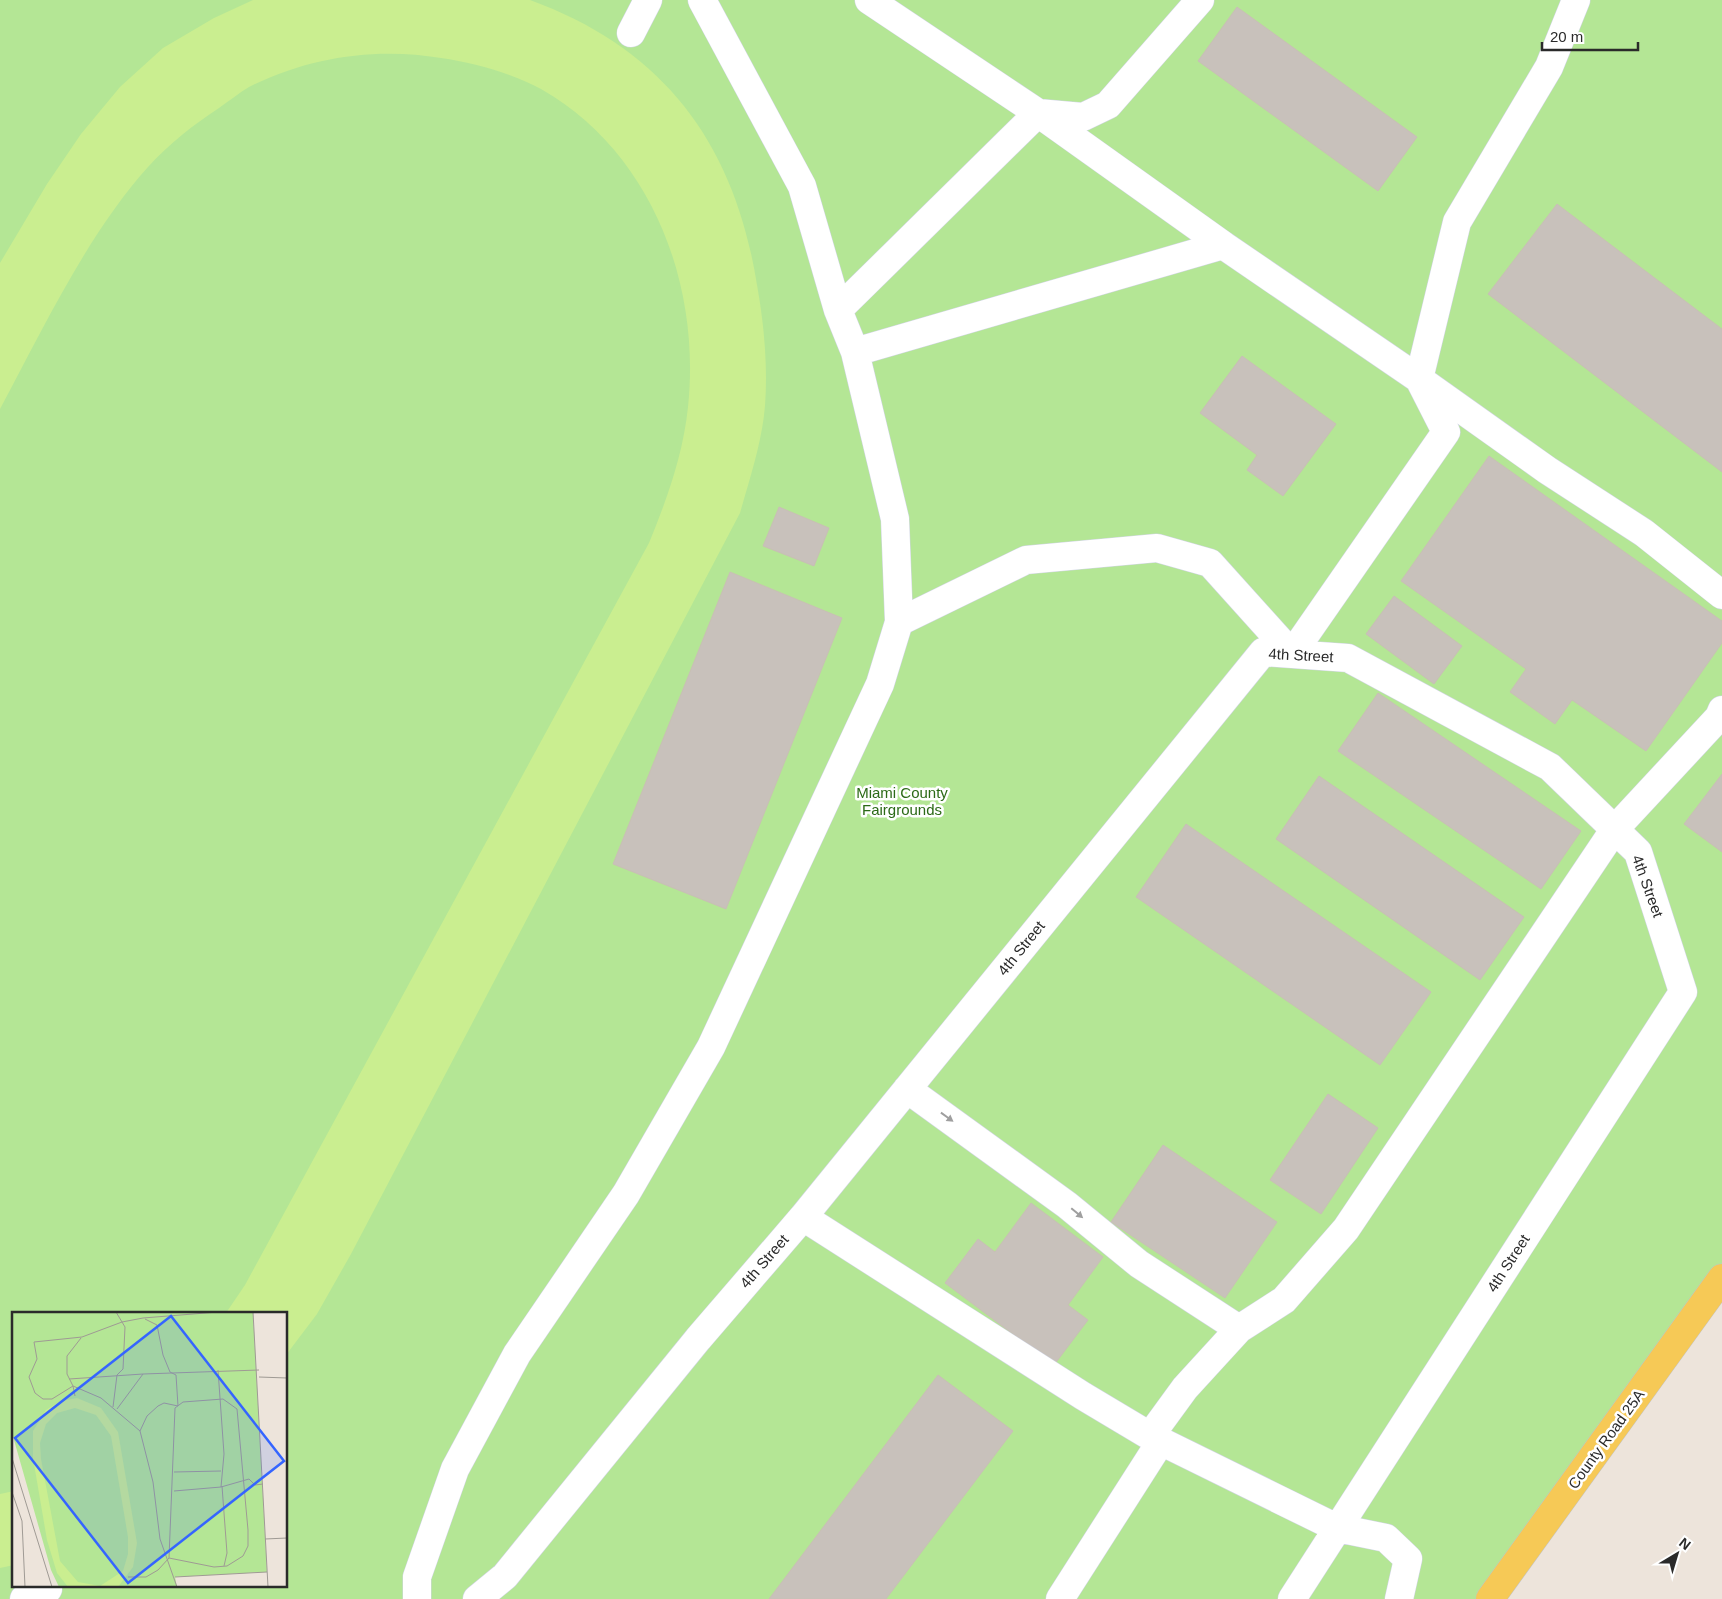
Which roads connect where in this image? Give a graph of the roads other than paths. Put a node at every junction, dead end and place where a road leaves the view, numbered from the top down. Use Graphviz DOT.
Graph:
graph roads {
  1 [pos="648,0"];
  2 [pos="702,0"];
  3 [pos="869,0"];
  4 [pos="1200,0"];
  5 [pos="1576,0"];
  6 [pos="631,33"];
  7 [pos="1038,113"];
  8 [pos="1223,245"];
  9 [pos="838,310"];
  10 [pos="855,352"];
  11 [pos="1419,378"];
  12 [pos="1722,595"];
  13 [pos="900,622"];
  14 [pos="1292,654"];
  15 [pos="1722,710"];
  16 [pos="1614,830"];
  17 [pos="907,1089"];
  18 [pos="802,1217"];
  19 [pos="1722,1278"];
  20 [pos="1239,1329"];
  21 [pos="1155,1439"];
  22 [pos="1337,1528"];
  23 [pos="417,1599"];
  24 [pos="477,1599"];
  25 [pos="1060,1599"];
  26 [pos="1292,1599"];
  27 [pos="1399,1599"];
  28 [pos="1490,1599"];
  1 -- 6 [label="lane"];
  2 -- 9 [label="lane"];
  3 -- 7 [label="lane"];
  4 -- 7 [label="lane"];
  5 -- 11 [label="lane"];
  7 -- 8 [label="lane"];
  7 -- 9 [label="lane"];
  8 -- 10 [label="lane"];
  8 -- 11 [label="lane"];
  9 -- 10 [label="lane"];
  10 -- 13 [label="lane"];
  11 -- 12 [label="lane"];
  11 -- 14 [label="lane"];
  13 -- 14 [label="lane"];
  13 -- 23 [label="lane"];
  14 -- 16 [label="lane, 4th Street"];
  14 -- 17 [label="lane, 4th Street"];
  15 -- 16 [label="lane"];
  16 -- 20 [label="lane"];
  16 -- 22 [label="lane, 4th Street"];
  17 -- 18 [label="lane, 4th Street"];
  17 -- 20 [label="lane, one-way"];
  18 -- 21 [label="lane"];
  18 -- 24 [label="lane, 4th Street"];
  19 -- 28 [label="main road, County Road 25A"];
  20 -- 21 [label="lane"];
  21 -- 22 [label="lane"];
  21 -- 25 [label="lane"];
  22 -- 26 [label="lane, 4th Street"];
  22 -- 27 [label="lane"];
}
